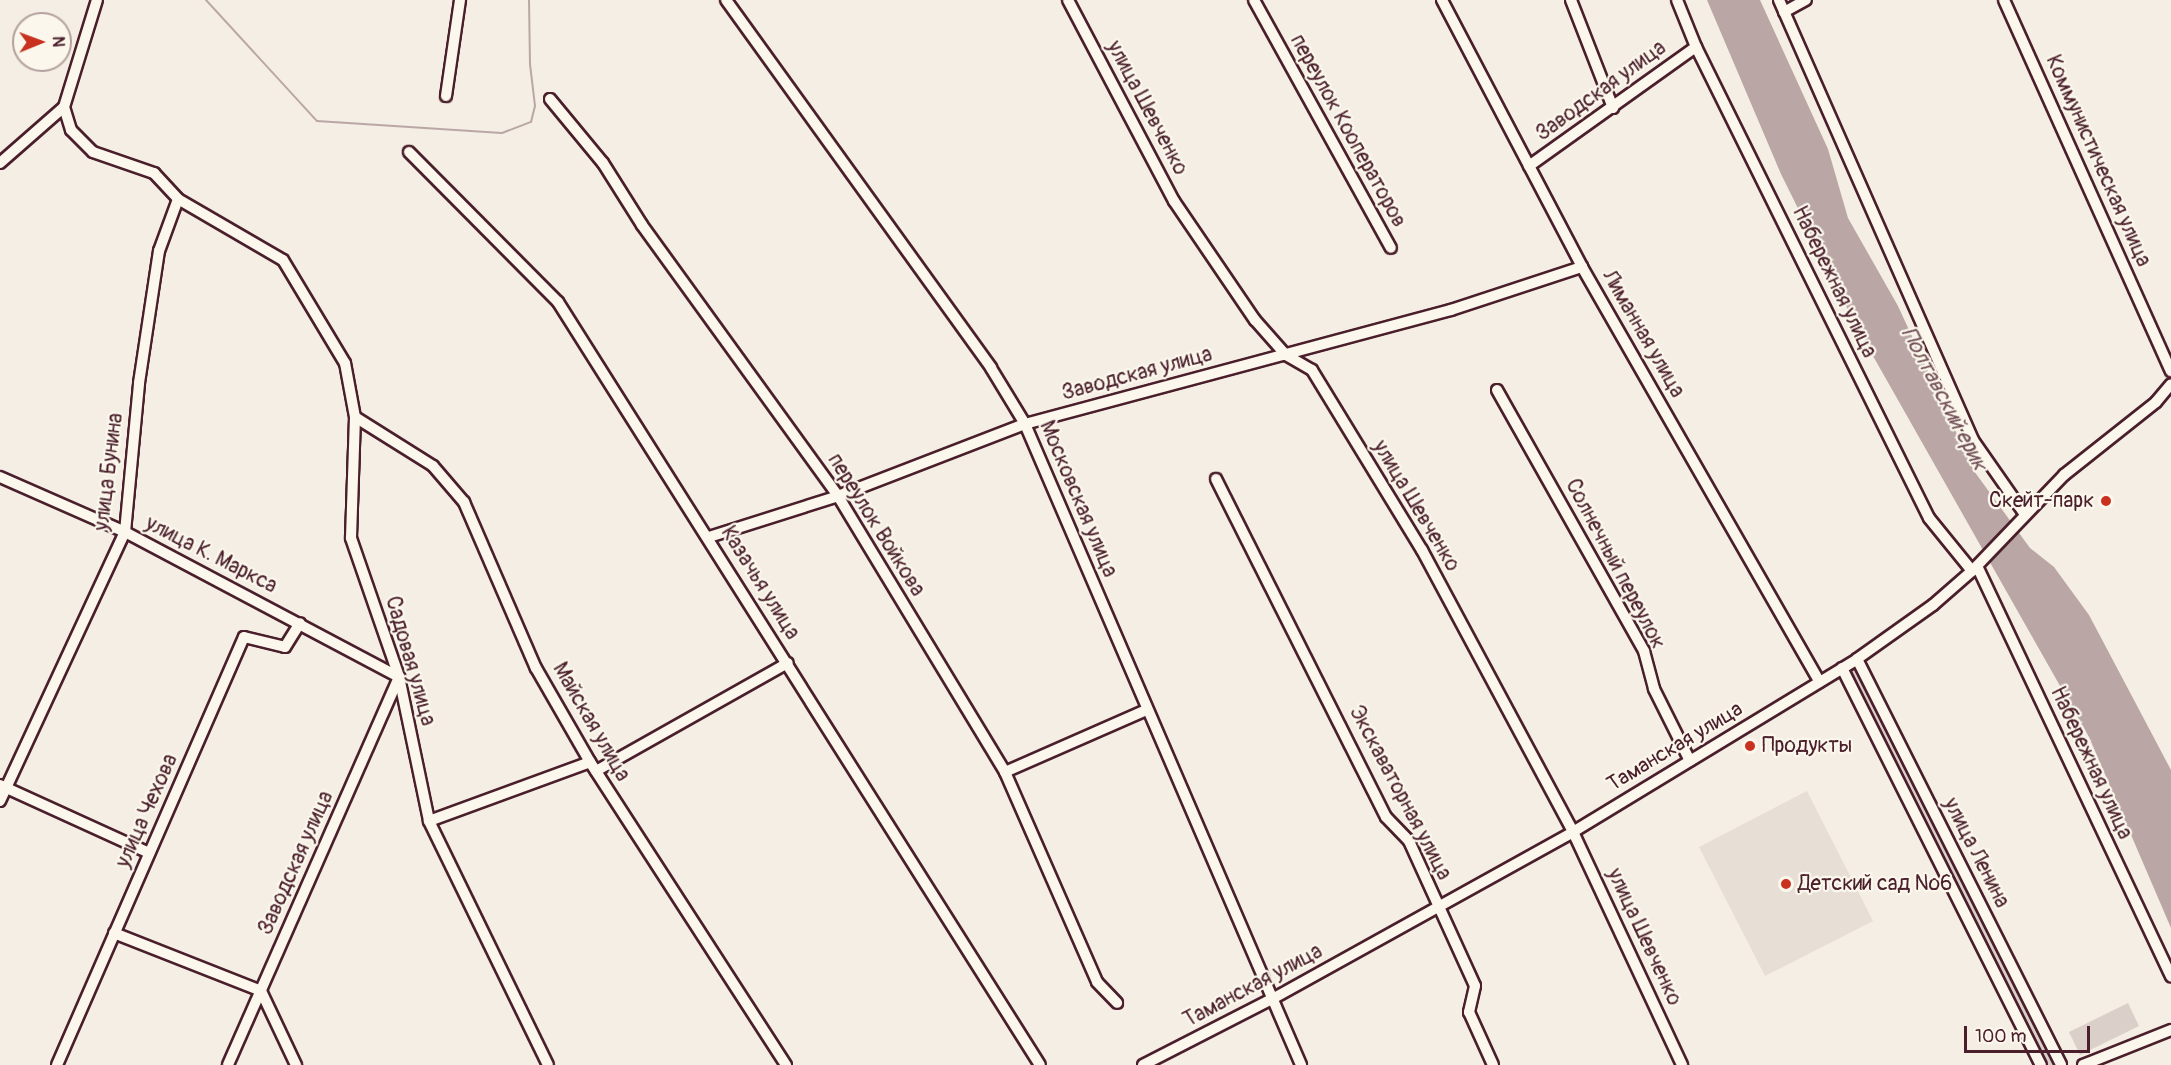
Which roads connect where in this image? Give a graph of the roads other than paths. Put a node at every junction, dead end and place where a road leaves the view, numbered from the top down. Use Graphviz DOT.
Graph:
graph roads {
  1 [pos="97,0"];
  2 [pos="460,0"];
  3 [pos="726,0"];
  4 [pos="1068,0"];
  5 [pos="1254,0"];
  6 [pos="1442,0"];
  7 [pos="1570,0"];
  8 [pos="1677,0"];
  9 [pos="1779,0"];
  10 [pos="1806,0"];
  11 [pos="2004,0"];
  12 [pos="1784,12"];
  13 [pos="1696,47"];
  14 [pos="446,96"];
  15 [pos="550,99"];
  16 [pos="64,107"];
  17 [pos="1613,108"];
  18 [pos="409,152"];
  19 [pos="0,163"];
  20 [pos="1529,166"];
  21 [pos="178,199"];
  22 [pos="1390,248"];
  23 [pos="1582,267"];
  24 [pos="1286,355"];
  25 [pos="2171,371"];
  26 [pos="2171,384"];
  27 [pos="1497,390"];
  28 [pos="355,417"];
  29 [pos="1025,424"];
  30 [pos="0,477"];
  31 [pos="1216,479"];
  32 [pos="838,495"];
  33 [pos="2024,513"];
  34 [pos="125,532"];
  35 [pos="709,537"];
  36 [pos="1974,568"];
  37 [pos="300,622"];
  38 [pos="1857,659"];
  39 [pos="788,663"];
  40 [pos="1842,668"];
  41 [pos="399,677"];
  42 [pos="1820,682"];
  43 [pos="1146,710"];
  44 [pos="1690,761"];
  45 [pos="593,766"];
  46 [pos="1005,772"];
  47 [pos="3,786"];
  48 [pos="0,801"];
  49 [pos="429,821"];
  50 [pos="1573,832"];
  51 [pos="149,853"];
  52 [pos="1439,908"];
  53 [pos="114,933"];
  54 [pos="2171,976"];
  55 [pos="261,990"];
  56 [pos="1274,998"];
  57 [pos="1117,1003"];
  58 [pos="2171,1029"];
  59 [pos="57,1065"];
  60 [pos="228,1065"];
  61 [pos="296,1065"];
  62 [pos="549,1065"];
  63 [pos="786,1065"];
  64 [pos="1040,1065"];
  65 [pos="1143,1065"];
  66 [pos="1300,1065"];
  67 [pos="1493,1065"];
  68 [pos="1682,1065"];
  69 [pos="2041,1065"];
  70 [pos="2061,1065"];
  71 [pos="2084,1065"];
  1 -- 16 [label="street"];
  2 -- 14 [label="street"];
  3 -- 29 [label="street, Московская улица"];
  4 -- 24 [label="street, улица Шевченко"];
  5 -- 22 [label="street, переулок Кооператоров"];
  6 -- 20 [label="street, Лиманная улица"];
  7 -- 17 [label="street"];
  8 -- 13 [label="street, Набережная улица"];
  9 -- 12 [label="street"];
  10 -- 12 [label="street"];
  11 -- 25 [label="street, Коммунистическая улица"];
  12 -- 33 [label="street"];
  13 -- 17 [label="street, Заводская улица"];
  13 -- 36 [label="street, Набережная улица"];
  15 -- 32 [label="street, переулок Войкова"];
  16 -- 19 [label="street"];
  16 -- 21 [label="street"];
  17 -- 20 [label="street, Заводская улица"];
  18 -- 35 [label="street, Казачья улица"];
  20 -- 23 [label="street, Лиманная улица"];
  21 -- 28 [label="street, Садовая улица"];
  21 -- 34 [label="street, улица Бунина"];
  23 -- 24 [label="street, Заводская улица"];
  23 -- 42 [label="street, Лиманная улица"];
  24 -- 29 [label="street, Заводская улица"];
  24 -- 50 [label="street, улица Шевченко"];
  26 -- 33 [label="street, Таманская улица"];
  27 -- 44 [label="street, Солнечный переулок"];
  28 -- 41 [label="street, Садовая улица"];
  28 -- 45 [label="street, Майская улица"];
  29 -- 32 [label="street, Заводская улица"];
  29 -- 43 [label="street, Московская улица"];
  30 -- 34 [label="street, улица К. Маркса"];
  31 -- 52 [label="street, Экскаваторная улица"];
  32 -- 35 [label="street, Заводская улица"];
  32 -- 46 [label="street, переулок Войкова"];
  33 -- 36 [label="street, Таманская улица"];
  34 -- 37 [label="street, улица К. Маркса"];
  34 -- 47 [label="street, улица Бунина"];
  35 -- 39 [label="street, Казачья улица"];
  36 -- 38 [label="street, Таманская улица"];
  36 -- 54 [label="street, Набережная улица"];
  37 -- 41 [label="street, улица К. Маркса"];
  37 -- 51 [label="street, улица Чехова"];
  38 -- 40 [label="street, Таманская улица"];
  38 -- 70 [label="street, улица Ленина"];
  39 -- 45 [label="street"];
  39 -- 64 [label="street, Казачья улица"];
  40 -- 42 [label="street, Таманская улица"];
  40 -- 69 [label="street, улица Ленина"];
  41 -- 49 [label="street, Садовая улица"];
  41 -- 55 [label="street, Заводская улица"];
  42 -- 44 [label="street, Таманская улица"];
  43 -- 46 [label="street"];
  43 -- 56 [label="street, Московская улица"];
  44 -- 50 [label="street, Таманская улица"];
  45 -- 49 [label="street"];
  45 -- 63 [label="street, Майская улица"];
  46 -- 57 [label="street, переулок Войкова"];
  47 -- 48 [label="street, улица Бунина"];
  47 -- 51 [label="street"];
  49 -- 62 [label="street, Садовая улица"];
  50 -- 52 [label="street, Таманская улица"];
  50 -- 68 [label="street, улица Шевченко"];
  51 -- 53 [label="street, улица Чехова"];
  52 -- 56 [label="street, Таманская улица"];
  52 -- 67 [label="street, Экскаваторная улица"];
  53 -- 55 [label="street"];
  53 -- 59 [label="street, улица Чехова"];
  55 -- 60 [label="street, Заводская улица"];
  55 -- 61 [label="street"];
  56 -- 65 [label="street, Таманская улица"];
  56 -- 66 [label="street, Московская улица"];
  58 -- 71 [label="street"];
}
